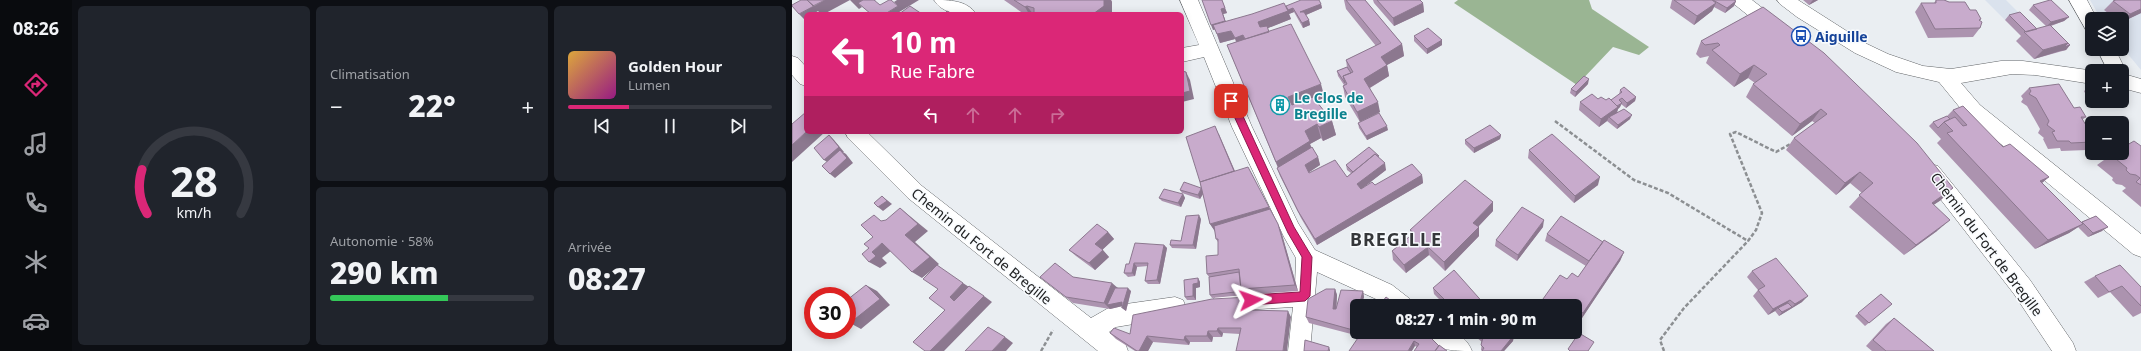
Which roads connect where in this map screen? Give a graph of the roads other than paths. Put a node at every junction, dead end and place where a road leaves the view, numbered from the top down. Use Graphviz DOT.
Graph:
graph roads {
  1 [pos="943,0"];
  2 [pos="1189,0"];
  3 [pos="1740,0"];
  4 [pos="1786,0"];
  5 [pos="2078,0"];
  6 [pos="963,12"];
  7 [pos="2085,12"];
  8 [pos="1787,36"];
  9 [pos="1210,49"];
  10 [pos="1184,55"];
  11 [pos="792,63"];
  12 [pos="2085,76"];
  13 [pos="804,77"];
  14 [pos="1945,77"];
  15 [pos="2129,83"];
  16 [pos="2141,86"];
  17 [pos="857,134"];
  18 [pos="1919,156"];
  19 [pos="2141,248"];
  20 [pos="1307,257"];
  21 [pos="1305,296"];
  22 [pos="1393,299"];
  23 [pos="1090,332"];
  24 [pos="1445,339"];
  25 [pos="1117,351"];
  26 [pos="1299,351"];
  27 [pos="1461,351"];
  28 [pos="2065,351"];
  1 -- 6 [label="street"];
  2 -- 9 [label="street"];
  3 -- 8 [label="street"];
  4 -- 14 [label="street"];
  5 -- 7 [label="street"];
  9 -- 10 [label="street"];
  9 -- 20 [label="street"];
  11 -- 13 [label="street"];
  12 -- 14 [label="street"];
  14 -- 19 [label="street"];
  15 -- 16 [label="street"];
  17 -- 23 [label="street, Chemin du Fort de Bregille"];
  18 -- 28 [label="street, Chemin du Fort de Bregille"];
  20 -- 21 [label="street"];
  20 -- 22 [label="street"];
  21 -- 23 [label="street"];
  21 -- 26 [label="street"];
  23 -- 25 [label="street, Chemin du Fort de Bregille"];
  24 -- 27 [label="street"];
}
